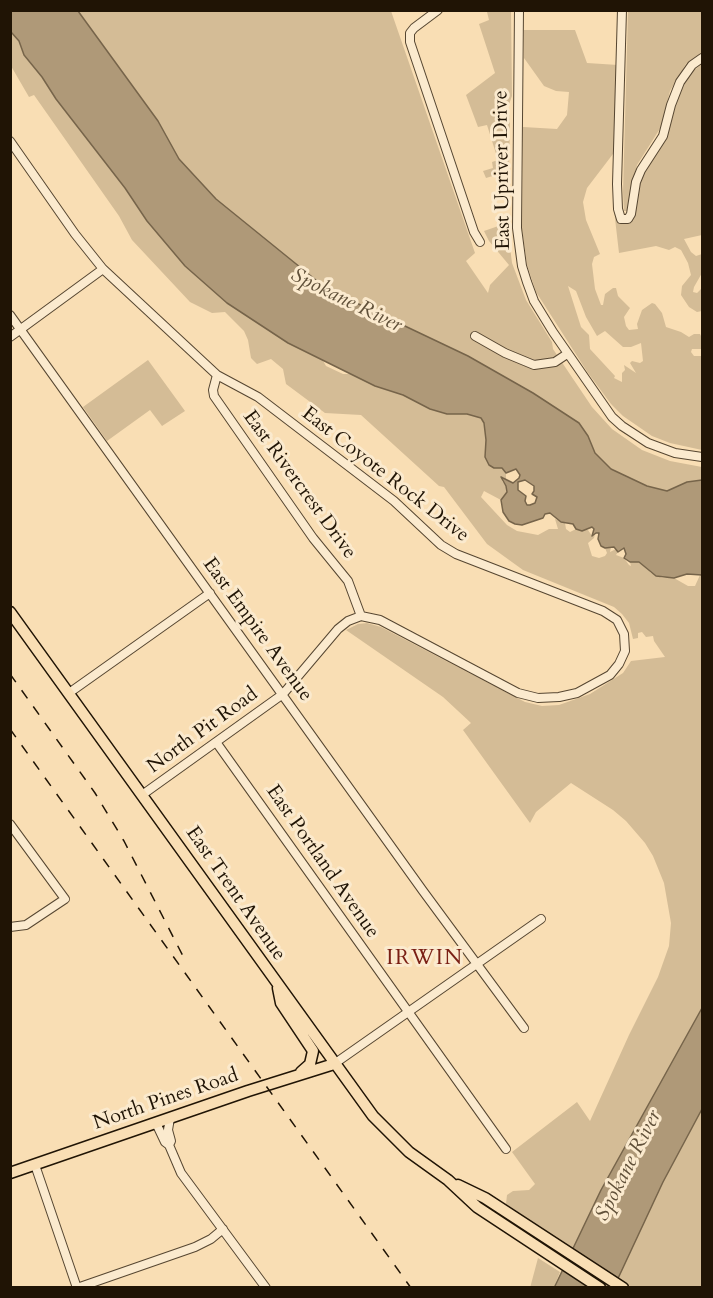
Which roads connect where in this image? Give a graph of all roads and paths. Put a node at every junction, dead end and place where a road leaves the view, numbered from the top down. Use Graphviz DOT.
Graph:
graph roads {
  1 [pos="438,10"];
  2 [pos="519,10"];
  3 [pos="622,10"];
  4 [pos="702,58"];
  5 [pos="10,141"];
  6 [pos="480,242"];
  7 [pos="103,269"];
  8 [pos="10,315"];
  9 [pos="21,330"];
  10 [pos="475,336"];
  11 [pos="10,337"];
  12 [pos="567,354"];
  13 [pos="217,375"];
  14 [pos="702,457"];
  15 [pos="210,593"];
  16 [pos="10,612"];
  17 [pos="361,616"];
  18 [pos="69,693"];
  19 [pos="283,694"];
  20 [pos="216,742"];
  21 [pos="142,795"];
  22 [pos="10,824"];
  23 [pos="541,919"];
  24 [pos="10,927"];
  25 [pos="477,963"];
  26 [pos="276,982"];
  27 [pos="409,1013"];
  28 [pos="524,1028"];
  29 [pos="334,1064"];
  30 [pos="298,1075"];
  31 [pos="170,1118"];
  32 [pos="156,1123"];
  33 [pos="169,1145"];
  34 [pos="506,1149"];
  35 [pos="35,1165"];
  36 [pos="10,1173"];
  37 [pos="448,1180"];
  38 [pos="223,1229"];
  39 [pos="77,1287"];
  40 [pos="266,1287"];
  41 [pos="600,1287"];
  42 [pos="623,1287"];
  1 -- 6 [label="street"];
  2 -- 12 [label="street, East Upriver Drive"];
  3 -- 4 [label="street"];
  5 -- 7 [label="street, East Coyote Rock Drive"];
  7 -- 9 [label="street"];
  7 -- 13 [label="street, East Coyote Rock Drive"];
  8 -- 9 [label="street, East Empire Avenue"];
  9 -- 11 [label="street"];
  9 -- 15 [label="street, East Empire Avenue"];
  10 -- 12 [label="street"];
  12 -- 14 [label="street, East Upriver Drive"];
  13 -- 17 [label="street, East Rivercrest Drive"];
  13 -- 17 [label="street, East Coyote Rock Drive"];
  15 -- 18 [label="street"];
  15 -- 19 [label="street, East Empire Avenue"];
  16 -- 18 [label="main road, East Trent Avenue"];
  17 -- 19 [label="street"];
  18 -- 21 [label="main road, East Trent Avenue"];
  19 -- 20 [label="street, North Pit Road"];
  19 -- 25 [label="street, East Empire Avenue"];
  20 -- 21 [label="street, North Pit Road"];
  20 -- 27 [label="street, East Portland Avenue"];
  21 -- 26 [label="main road, East Trent Avenue"];
  22 -- 24 [label="street"];
  23 -- 25 [label="street"];
  25 -- 27 [label="street"];
  25 -- 28 [label="street, East Empire Avenue"];
  26 -- 29 [label="main road, East Trent Avenue"];
  26 -- 30 [label="main road"];
  27 -- 29 [label="street"];
  27 -- 34 [label="street, East Portland Avenue"];
  29 -- 30 [label="main road, North Pines Road"];
  29 -- 37 [label="main road, East Trent Avenue"];
  30 -- 31 [label="main road, North Pines Road"];
  31 -- 32 [label="main road, North Pines Road"];
  31 -- 33 [label="street"];
  32 -- 33 [label="street"];
  32 -- 35 [label="main road, North Pines Road"];
  33 -- 38 [label="street"];
  35 -- 36 [label="main road, North Pines Road"];
  35 -- 39 [label="street"];
  37 -- 41 [label="main road, East Trent Avenue"];
  37 -- 42 [label="main road, East Trent Avenue"];
  38 -- 39 [label="street"];
  38 -- 40 [label="street"];
}
